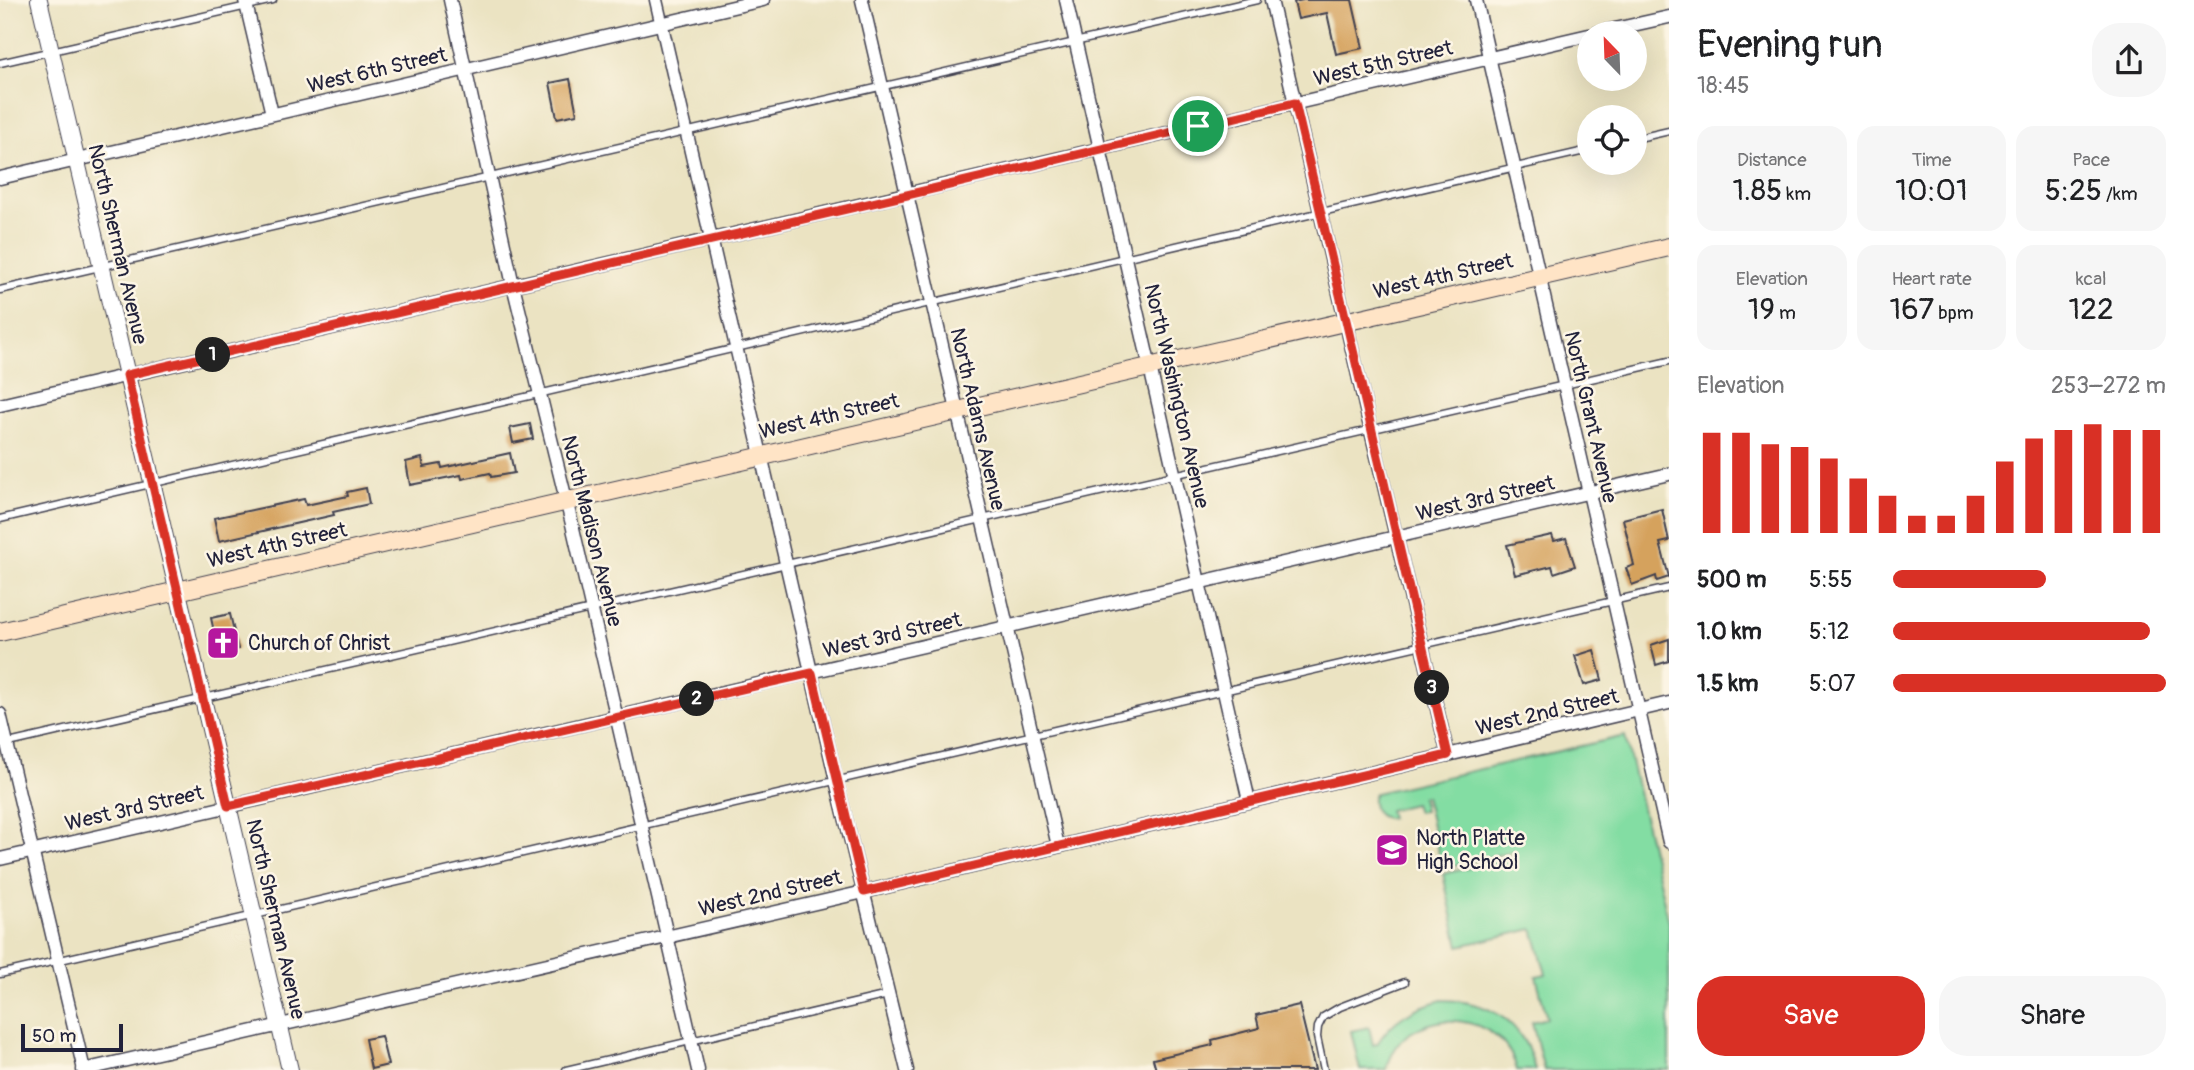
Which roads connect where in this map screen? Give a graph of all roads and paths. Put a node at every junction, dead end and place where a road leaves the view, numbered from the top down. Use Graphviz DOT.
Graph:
graph roads {
  1 [pos="39,0"];
  2 [pos="273,0"];
  3 [pos="450,0"];
  4 [pos="656,0"];
  5 [pos="763,0"];
  6 [pos="862,0"];
  7 [pos="1066,0"];
  8 [pos="1257,0"];
  9 [pos="1271,0"];
  10 [pos="1476,0"];
  11 [pos="246,3"];
  12 [pos="1669,17"];
  13 [pos="1647,22"];
  14 [pos="661,24"];
  15 [pos="1577,38"];
  16 [pos="1076,42"];
  17 [pos="51,51"];
  18 [pos="1489,58"];
  19 [pos="0,63"];
  20 [pos="465,70"];
  21 [pos="882,87"];
  22 [pos="1295,103"];
  23 [pos="272,114"];
  24 [pos="1669,131"];
  25 [pos="686,132"];
  26 [pos="1647,136"];
  27 [pos="1101,149"];
  28 [pos="1577,153"];
  29 [pos="77,160"];
  30 [pos="1514,167"];
  31 [pos="489,177"];
  32 [pos="0,178"];
  33 [pos="907,195"];
  34 [pos="1321,213"];
  35 [pos="711,240"];
  36 [pos="1669,247"];
  37 [pos="1126,258"];
  38 [pos="102,267"];
  39 [pos="1539,277"];
  40 [pos="513,285"];
  41 [pos="0,290"];
  42 [pos="932,302"];
  43 [pos="1346,321"];
  44 [pos="737,348"];
  45 [pos="1669,361"];
  46 [pos="1150,366"];
  47 [pos="127,375"];
  48 [pos="1564,386"];
  49 [pos="539,393"];
  50 [pos="0,405"];
  51 [pos="957,410"];
  52 [pos="1371,431"];
  53 [pos="762,455"];
  54 [pos="1669,474"];
  55 [pos="1175,476"];
  56 [pos="152,483"];
  57 [pos="1589,493"];
  58 [pos="566,500"];
  59 [pos="0,519"];
  60 [pos="982,520"];
  61 [pos="1396,538"];
  62 [pos="787,565"];
  63 [pos="1199,583"];
  64 [pos="1669,588"];
  65 [pos="177,591"];
  66 [pos="1614,601"];
  67 [pos="592,609"];
  68 [pos="1007,628"];
  69 [pos="0,632"];
  70 [pos="1422,645"];
  71 [pos="812,673"];
  72 [pos="1224,692"];
  73 [pos="202,698"];
  74 [pos="1669,704"];
  75 [pos="1639,710"];
  76 [pos="0,714"];
  77 [pos="617,718"];
  78 [pos="1032,735"];
  79 [pos="4,745"];
  80 [pos="1448,755"];
  81 [pos="836,780"];
  82 [pos="1249,802"];
  83 [pos="228,806"];
  84 [pos="1666,813"];
  85 [pos="641,825"];
  86 [pos="1669,842"];
  87 [pos="1058,846"];
  88 [pos="32,851"];
  89 [pos="0,859"];
  90 [pos="864,892"];
  91 [pos="255,915"];
  92 [pos="667,937"];
  93 [pos="58,961"];
  94 [pos="0,974"];
  95 [pos="1405,982"];
  96 [pos="890,995"];
  97 [pos="280,1025"];
  98 [pos="691,1041"];
  99 [pos="84,1070"];
  100 [pos="290,1070"];
  101 [pos="566,1070"];
  102 [pos="698,1070"];
  103 [pos="908,1070"];
  104 [pos="1324,1070"];
  1 -- 17 [label="street, North Sherman Avenue"];
  2 -- 11 [label="lane"];
  3 -- 20 [label="street, North Madison Avenue"];
  4 -- 14 [label="street"];
  5 -- 14 [label="street, West 6th Street"];
  6 -- 21 [label="street, North Adams Avenue"];
  7 -- 16 [label="street, North Washington Avenue"];
  8 -- 16 [label="lane"];
  9 -- 22 [label="street"];
  10 -- 18 [label="street, North Grant Avenue"];
  11 -- 17 [label="lane"];
  11 -- 23 [label="street"];
  12 -- 13 [label="street"];
  14 -- 20 [label="street, West 6th Street"];
  14 -- 25 [label="street"];
  15 -- 18 [label="street, West 5th Street"];
  16 -- 21 [label="lane"];
  16 -- 27 [label="street, North Washington Avenue"];
  17 -- 19 [label="lane"];
  17 -- 29 [label="street, North Sherman Avenue"];
  18 -- 22 [label="street, West 5th Street"];
  18 -- 30 [label="street, North Grant Avenue"];
  20 -- 23 [label="street, West 6th Street"];
  20 -- 31 [label="street, North Madison Avenue"];
  21 -- 25 [label="lane"];
  21 -- 33 [label="street, North Adams Avenue"];
  22 -- 27 [label="street, West 5th Street"];
  22 -- 34 [label="street"];
  23 -- 29 [label="street, West 6th Street"];
  24 -- 26 [label="lane"];
  25 -- 31 [label="lane"];
  25 -- 35 [label="street"];
  27 -- 33 [label="street, West 5th Street"];
  27 -- 37 [label="street, North Washington Avenue"];
  28 -- 30 [label="lane"];
  29 -- 32 [label="street, West 6th Street"];
  29 -- 38 [label="street, North Sherman Avenue"];
  30 -- 34 [label="lane"];
  30 -- 39 [label="street, North Grant Avenue"];
  31 -- 38 [label="lane"];
  31 -- 40 [label="street, North Madison Avenue"];
  33 -- 35 [label="street, West 5th Street"];
  33 -- 42 [label="street, North Adams Avenue"];
  34 -- 37 [label="lane"];
  34 -- 43 [label="street"];
  35 -- 40 [label="street, West 5th Street"];
  35 -- 44 [label="street"];
  36 -- 39 [label="main road, West 4th Street"];
  37 -- 42 [label="lane"];
  37 -- 46 [label="street, North Washington Avenue"];
  38 -- 41 [label="lane"];
  38 -- 47 [label="street, North Sherman Avenue"];
  39 -- 43 [label="main road, West 4th Street"];
  39 -- 48 [label="street, North Grant Avenue"];
  40 -- 47 [label="street, West 5th Street"];
  40 -- 49 [label="street, North Madison Avenue"];
  42 -- 44 [label="lane"];
  42 -- 51 [label="street, North Adams Avenue"];
  43 -- 46 [label="main road, West 4th Street"];
  43 -- 52 [label="street"];
  44 -- 49 [label="lane"];
  44 -- 53 [label="street"];
  45 -- 48 [label="lane"];
  46 -- 51 [label="main road, West 4th Street"];
  46 -- 55 [label="street, North Washington Avenue"];
  47 -- 50 [label="street, West 5th Street"];
  47 -- 56 [label="street, North Sherman Avenue"];
  48 -- 52 [label="lane"];
  48 -- 57 [label="street, North Grant Avenue"];
  49 -- 56 [label="lane"];
  49 -- 58 [label="street, North Madison Avenue"];
  51 -- 53 [label="main road, West 4th Street"];
  51 -- 60 [label="street, North Adams Avenue"];
  52 -- 55 [label="lane"];
  52 -- 61 [label="street"];
  53 -- 58 [label="main road, West 4th Street"];
  53 -- 62 [label="street"];
  54 -- 57 [label="street, West 3rd Street"];
  55 -- 60 [label="lane"];
  55 -- 63 [label="street, North Washington Avenue"];
  56 -- 59 [label="lane"];
  56 -- 65 [label="street, North Sherman Avenue"];
  57 -- 61 [label="street, West 3rd Street"];
  57 -- 66 [label="street, North Grant Avenue"];
  58 -- 65 [label="main road, West 4th Street"];
  58 -- 67 [label="street, North Madison Avenue"];
  60 -- 62 [label="lane"];
  60 -- 68 [label="street, North Adams Avenue"];
  61 -- 63 [label="street, West 3rd Street"];
  61 -- 70 [label="street"];
  62 -- 67 [label="lane"];
  62 -- 71 [label="street"];
  63 -- 68 [label="street, West 3rd Street"];
  63 -- 72 [label="street, North Washington Avenue"];
  64 -- 66 [label="lane"];
  65 -- 69 [label="main road, West 4th Street"];
  65 -- 73 [label="street, North Sherman Avenue"];
  66 -- 70 [label="lane"];
  66 -- 75 [label="street, North Grant Avenue"];
  67 -- 73 [label="lane"];
  67 -- 77 [label="street, North Madison Avenue"];
  68 -- 71 [label="street, West 3rd Street"];
  68 -- 78 [label="street, North Adams Avenue"];
  70 -- 72 [label="lane"];
  70 -- 80 [label="street"];
  71 -- 77 [label="street, West 3rd Street"];
  71 -- 81 [label="street"];
  72 -- 78 [label="lane"];
  72 -- 82 [label="street, North Washington Avenue"];
  73 -- 79 [label="lane"];
  73 -- 83 [label="street, North Sherman Avenue"];
  74 -- 75 [label="street, West 2nd Street"];
  75 -- 80 [label="street, West 2nd Street"];
  75 -- 84 [label="street, North Grant Avenue"];
  76 -- 79 [label="street"];
  77 -- 83 [label="street, West 3rd Street"];
  77 -- 85 [label="street, North Madison Avenue"];
  78 -- 81 [label="lane"];
  78 -- 87 [label="street, North Adams Avenue"];
  79 -- 88 [label="street"];
  80 -- 82 [label="street, West 2nd Street"];
  81 -- 85 [label="lane"];
  81 -- 90 [label="street"];
  82 -- 87 [label="street, West 2nd Street"];
  83 -- 88 [label="street, West 3rd Street"];
  83 -- 91 [label="street, North Sherman Avenue"];
  84 -- 86 [label="street, North Grant Avenue"];
  85 -- 91 [label="lane"];
  85 -- 92 [label="street, North Madison Avenue"];
  87 -- 90 [label="street, West 2nd Street"];
  88 -- 89 [label="street, West 3rd Street"];
  88 -- 93 [label="street"];
  90 -- 92 [label="street, West 2nd Street"];
  90 -- 96 [label="street"];
  91 -- 93 [label="lane"];
  91 -- 97 [label="street, North Sherman Avenue"];
  92 -- 97 [label="street, West 2nd Street"];
  92 -- 98 [label="street, North Madison Avenue"];
  93 -- 94 [label="lane"];
  93 -- 99 [label="street"];
  95 -- 104 [label="lane"];
  96 -- 98 [label="lane"];
  96 -- 103 [label="street"];
  97 -- 99 [label="street, West 2nd Street"];
  97 -- 100 [label="street, North Sherman Avenue"];
  98 -- 101 [label="lane"];
  98 -- 102 [label="street, North Madison Avenue"];
}
